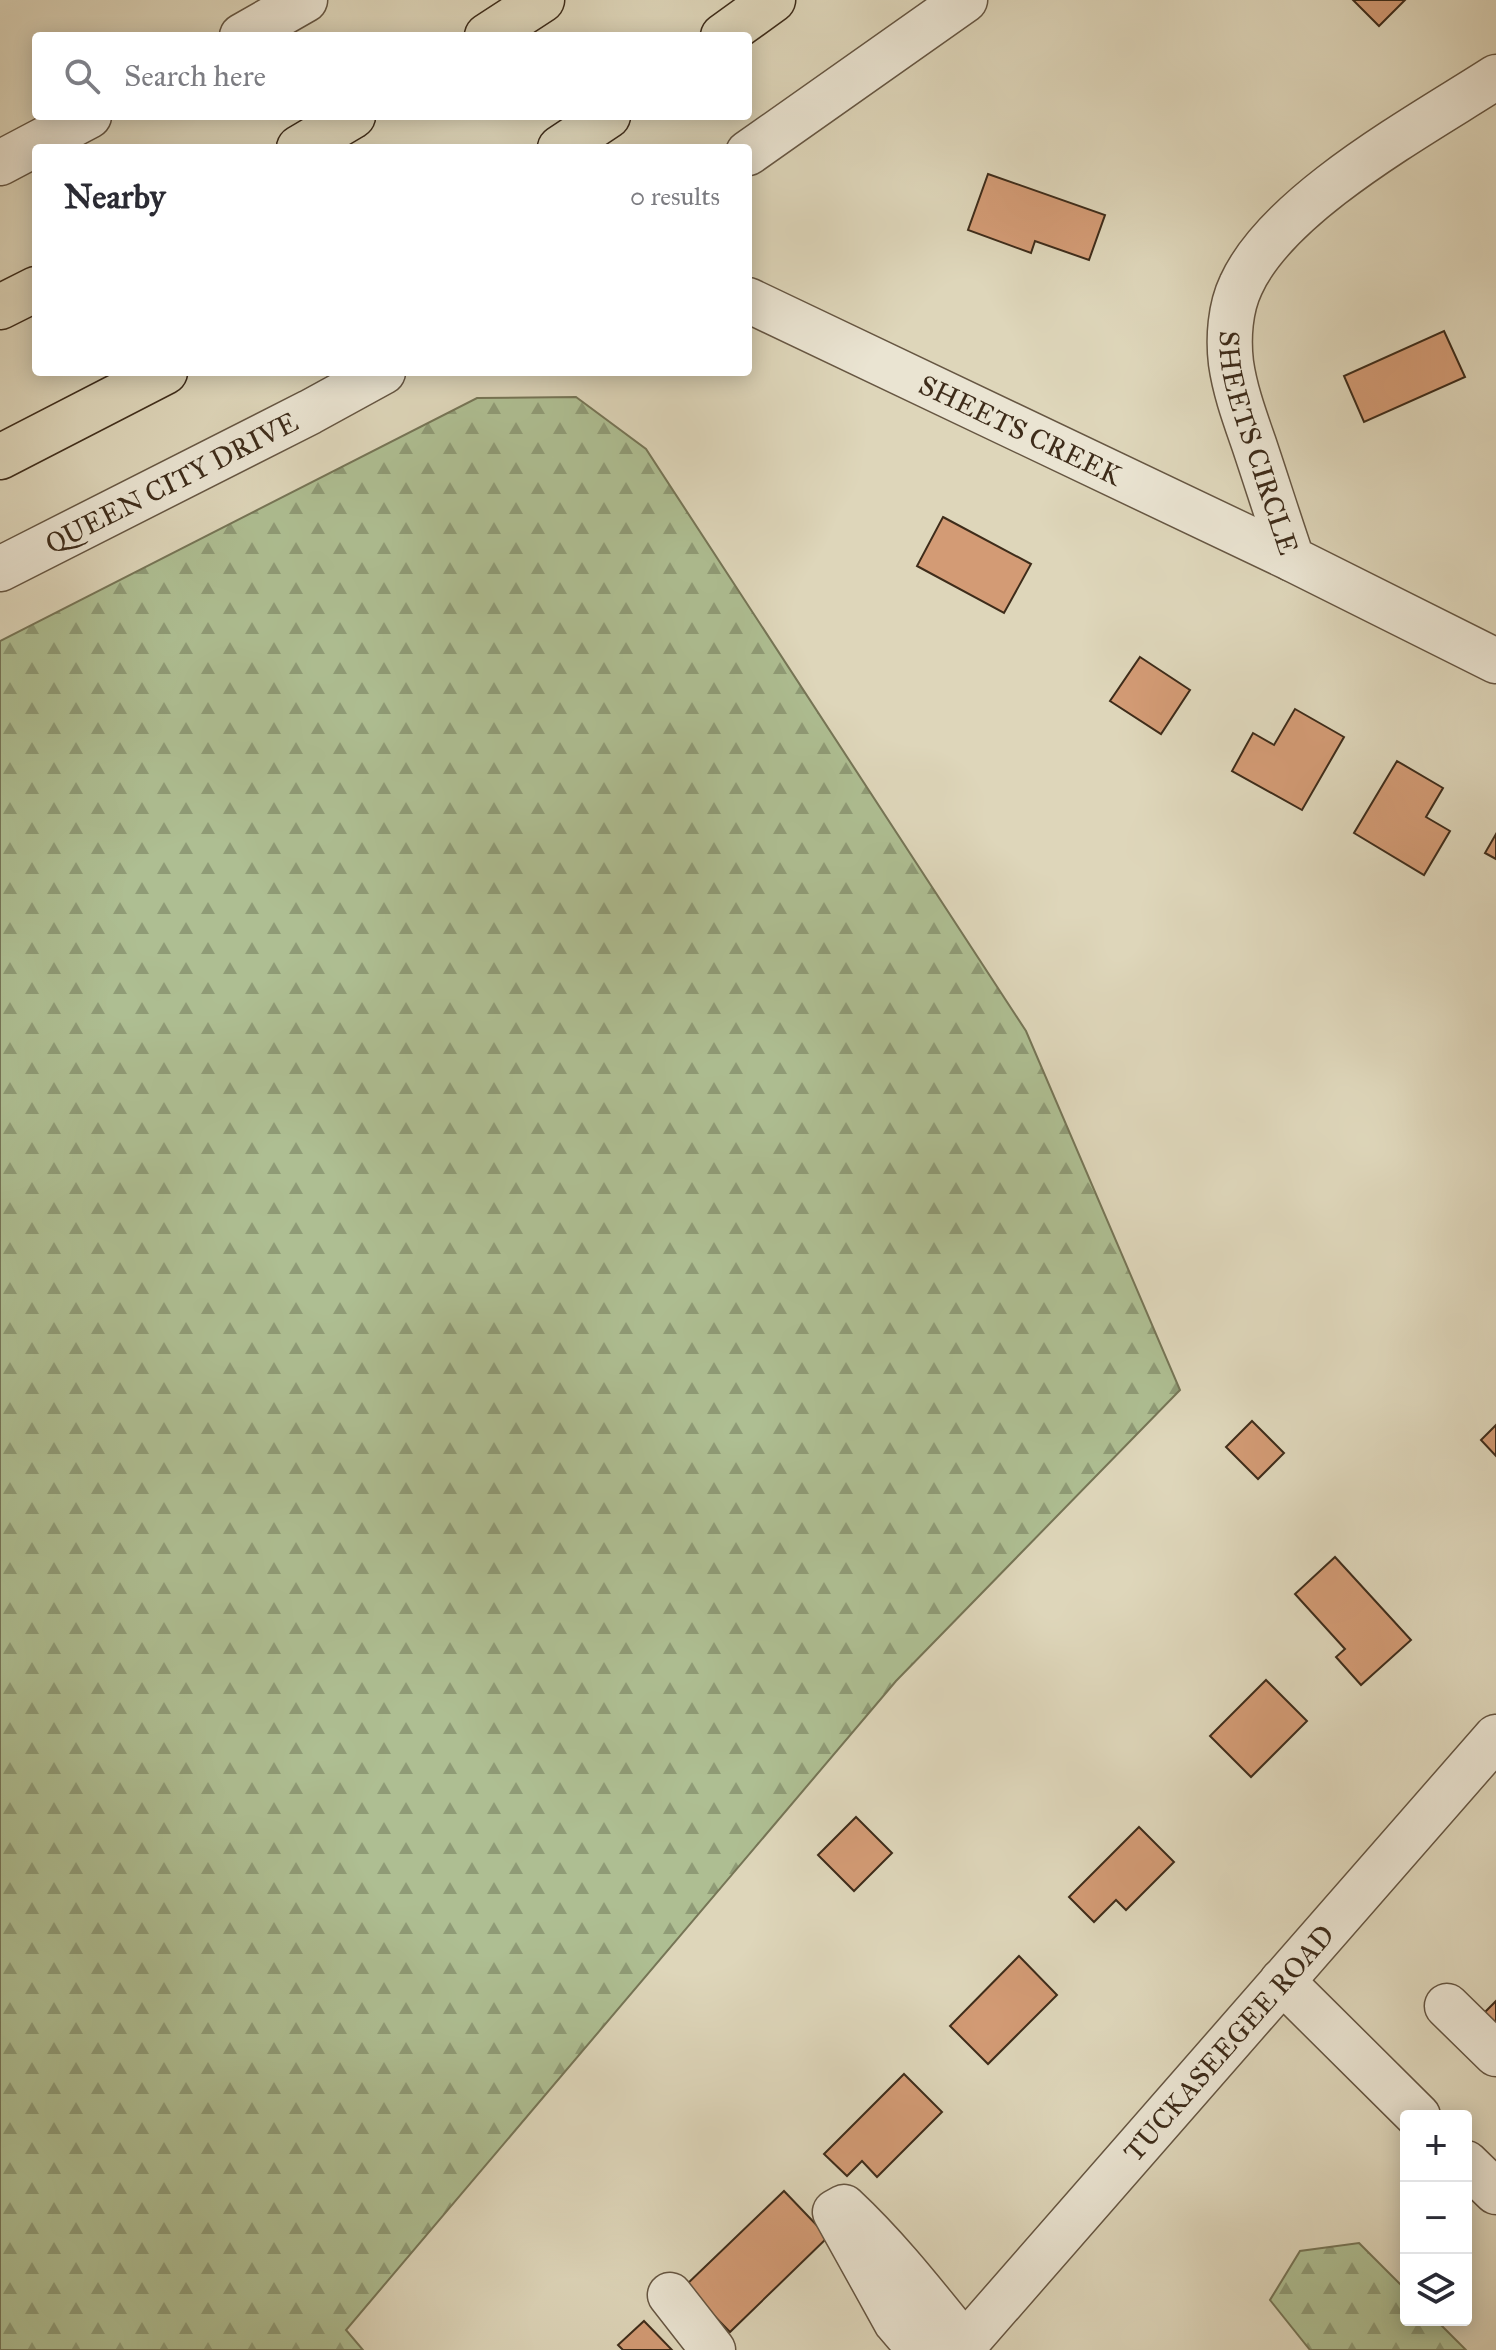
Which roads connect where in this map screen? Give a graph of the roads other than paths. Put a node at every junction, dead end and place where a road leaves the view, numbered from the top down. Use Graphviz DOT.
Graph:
graph roads {
  1 [pos="305,0"];
  2 [pos="542,0"];
  3 [pos="773,0"];
  4 [pos="965,0"];
  5 [pos="249,32"];
  6 [pos="493,32"];
  7 [pos="729,32"];
  8 [pos="1496,77"];
  9 [pos="81,120"];
  10 [pos="346,120"];
  11 [pos="602,120"];
  12 [pos="36,144"];
  13 [pos="306,144"];
  14 [pos="566,144"];
  15 [pos="32,146"];
  16 [pos="752,150"];
  17 [pos="0,163"];
  18 [pos="32,291"];
  19 [pos="752,302"];
  20 [pos="0,307"];
  21 [pos="157,376"];
  22 [pos="376,376"];
  23 [pos="0,457"];
  24 [pos="1292,559"];
  25 [pos="0,569"];
  26 [pos="1496,661"];
  27 [pos="1496,1737"];
  28 [pos="1282,1981"];
  29 [pos="1447,2006"];
  30 [pos="1496,2054"];
  31 [pos="1412,2110"];
  32 [pos="1472,2169"];
  33 [pos="1496,2192"];
  34 [pos="670,2295"];
  35 [pos="962,2347"];
  36 [pos="713,2350"];
  37 [pos="920,2350"];
  1 -- 5 [label="street"];
  2 -- 6 [label="highway"];
  3 -- 7 [label="highway"];
  4 -- 16 [label="street"];
  8 -- 24 [label="street, SHEETS CIRCLE"];
  9 -- 12 [label="street"];
  10 -- 13 [label="highway"];
  11 -- 14 [label="highway"];
  15 -- 17 [label="street"];
  18 -- 20 [label="highway"];
  19 -- 24 [label="street, SHEETS CREEK"];
  21 -- 23 [label="highway"];
  22 -- 25 [label="street, QUEEN CITY DRIVE"];
  24 -- 26 [label="street, SHEETS CIRCLE"];
  27 -- 28 [label="street, TUCKASEEGEE ROAD"];
  28 -- 31 [label="street"];
  28 -- 35 [label="street, TUCKASEEGEE ROAD"];
  29 -- 30 [label="street"];
  32 -- 33 [label="street"];
  34 -- 36 [label="street"];
  35 -- 37 [label="street"];
}
